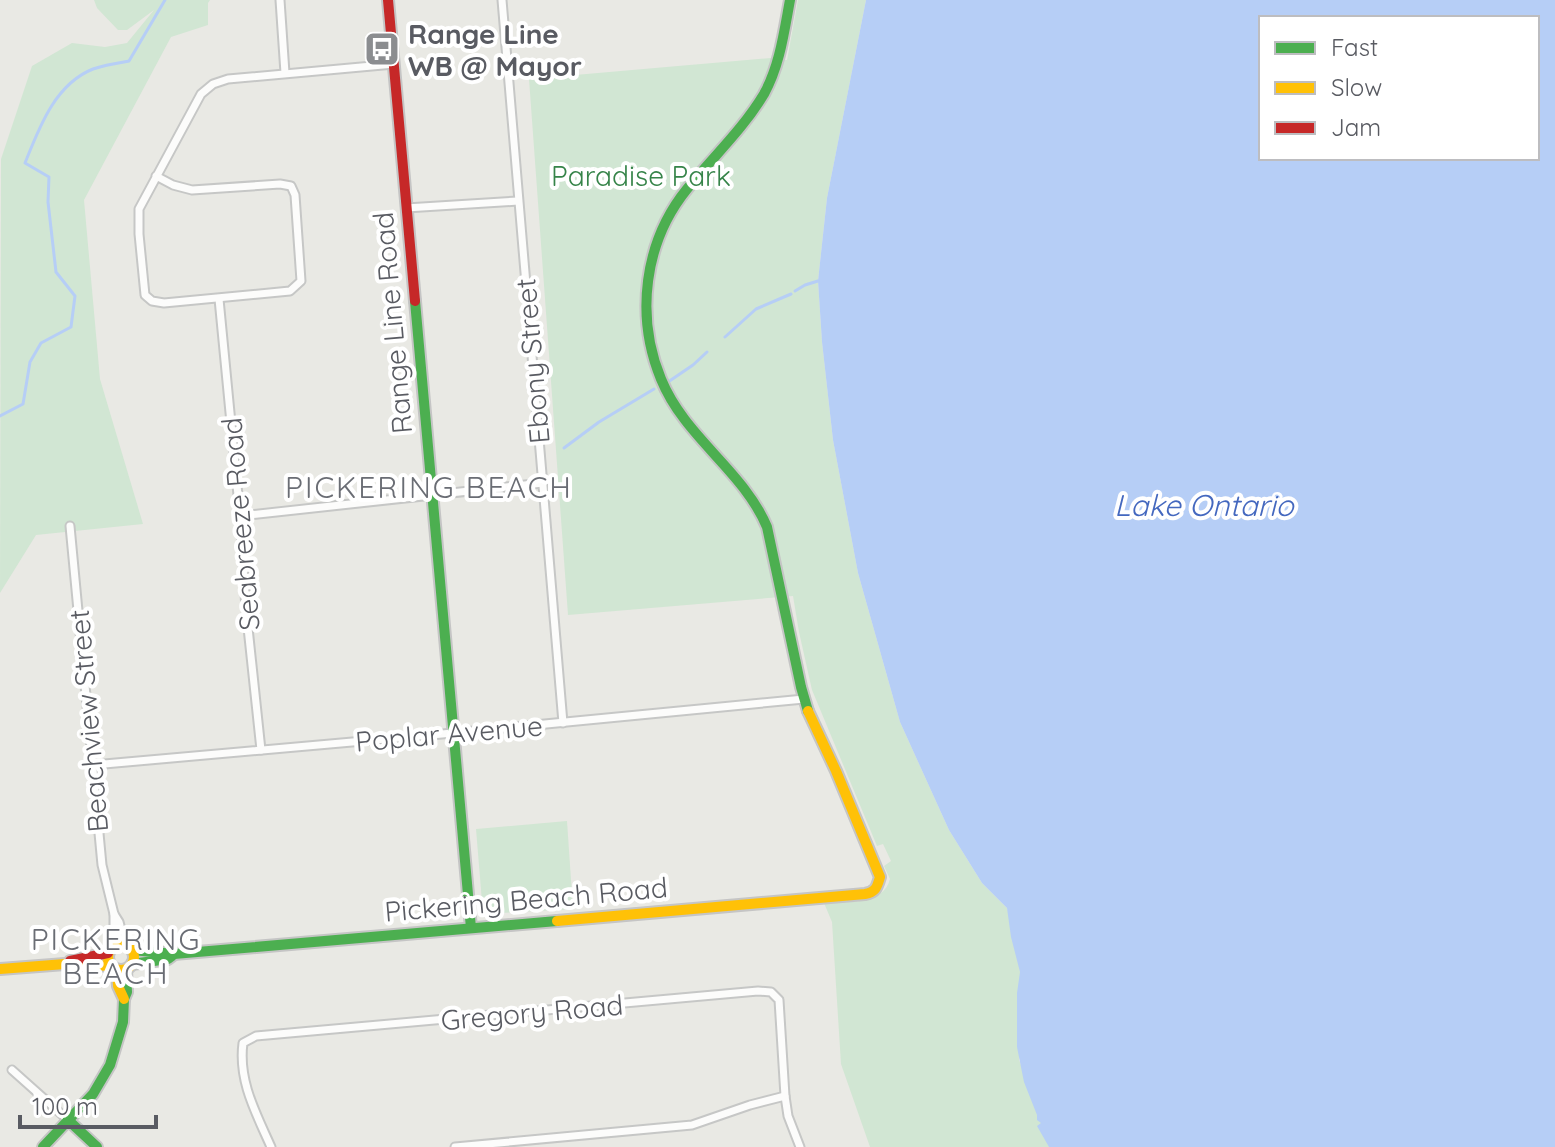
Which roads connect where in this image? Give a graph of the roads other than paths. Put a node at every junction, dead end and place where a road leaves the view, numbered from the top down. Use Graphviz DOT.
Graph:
graph roads {
  1 [pos="280,0"];
  2 [pos="388,0"];
  3 [pos="502,0"];
  4 [pos="790,0"];
  5 [pos="394,64"];
  6 [pos="285,73"];
  7 [pos="156,176"];
  8 [pos="518,201"];
  9 [pos="406,208"];
  10 [pos="219,299"];
  11 [pos="543,483"];
  12 [pos="432,496"];
  13 [pos="240,516"];
  14 [pos="70,526"];
  15 [pos="804,699"];
  16 [pos="563,723"];
  17 [pos="454,733"];
  18 [pos="261,750"];
  19 [pos="93,765"];
  20 [pos="471,928"];
  21 [pos="120,948"];
  22 [pos="174,954"];
  23 [pos="65,964"];
  24 [pos="122,967"];
  25 [pos="0,969"];
  26 [pos="12,1070"];
  27 [pos="785,1096"];
  28 [pos="68,1120"];
  29 [pos="43,1147"];
  30 [pos="97,1147"];
  31 [pos="271,1147"];
  32 [pos="455,1147"];
  33 [pos="800,1147"];
  1 -- 6 [label="street"];
  2 -- 5 [label="street, Range Line Road"];
  3 -- 8 [label="street, Ebony Street"];
  4 -- 15 [label="street"];
  5 -- 6 [label="street"];
  5 -- 9 [label="street, Range Line Road"];
  6 -- 7 [label="street"];
  7 -- 10 [label="street"];
  7 -- 10 [label="street"];
  8 -- 9 [label="street"];
  8 -- 11 [label="street, Ebony Street"];
  9 -- 12 [label="street, Range Line Road"];
  10 -- 13 [label="street, Seabreeze Road"];
  11 -- 12 [label="street"];
  11 -- 16 [label="street, Ebony Street"];
  12 -- 13 [label="street"];
  12 -- 17 [label="street, Range Line Road"];
  13 -- 18 [label="street, Seabreeze Road"];
  14 -- 19 [label="street, Beachview Street"];
  15 -- 16 [label="street, Poplar Avenue"];
  15 -- 20 [label="street, Pickering Beach Road"];
  16 -- 17 [label="street, Poplar Avenue"];
  17 -- 18 [label="street, Poplar Avenue"];
  17 -- 20 [label="street, Range Line Road"];
  18 -- 19 [label="street, Poplar Avenue"];
  19 -- 21 [label="street, Beachview Street"];
  20 -- 22 [label="street, Pickering Beach Road"];
  21 -- 22 [label="street, Pickering Beach Road"];
  21 -- 23 [label="street, Pickering Beach Road"];
  21 -- 24 [label="street"];
  21 -- 24 [label="street"];
  22 -- 24 [label="street, Pickering Beach Road"];
  23 -- 24 [label="street, Pickering Beach Road"];
  23 -- 25 [label="street, Pickering Beach Road"];
  24 -- 28 [label="street"];
  26 -- 28 [label="street"];
  27 -- 31 [label="street, Gregory Road"];
  27 -- 32 [label="street"];
  27 -- 33 [label="street, Gregory Road"];
  28 -- 29 [label="street"];
  28 -- 30 [label="street"];
}
